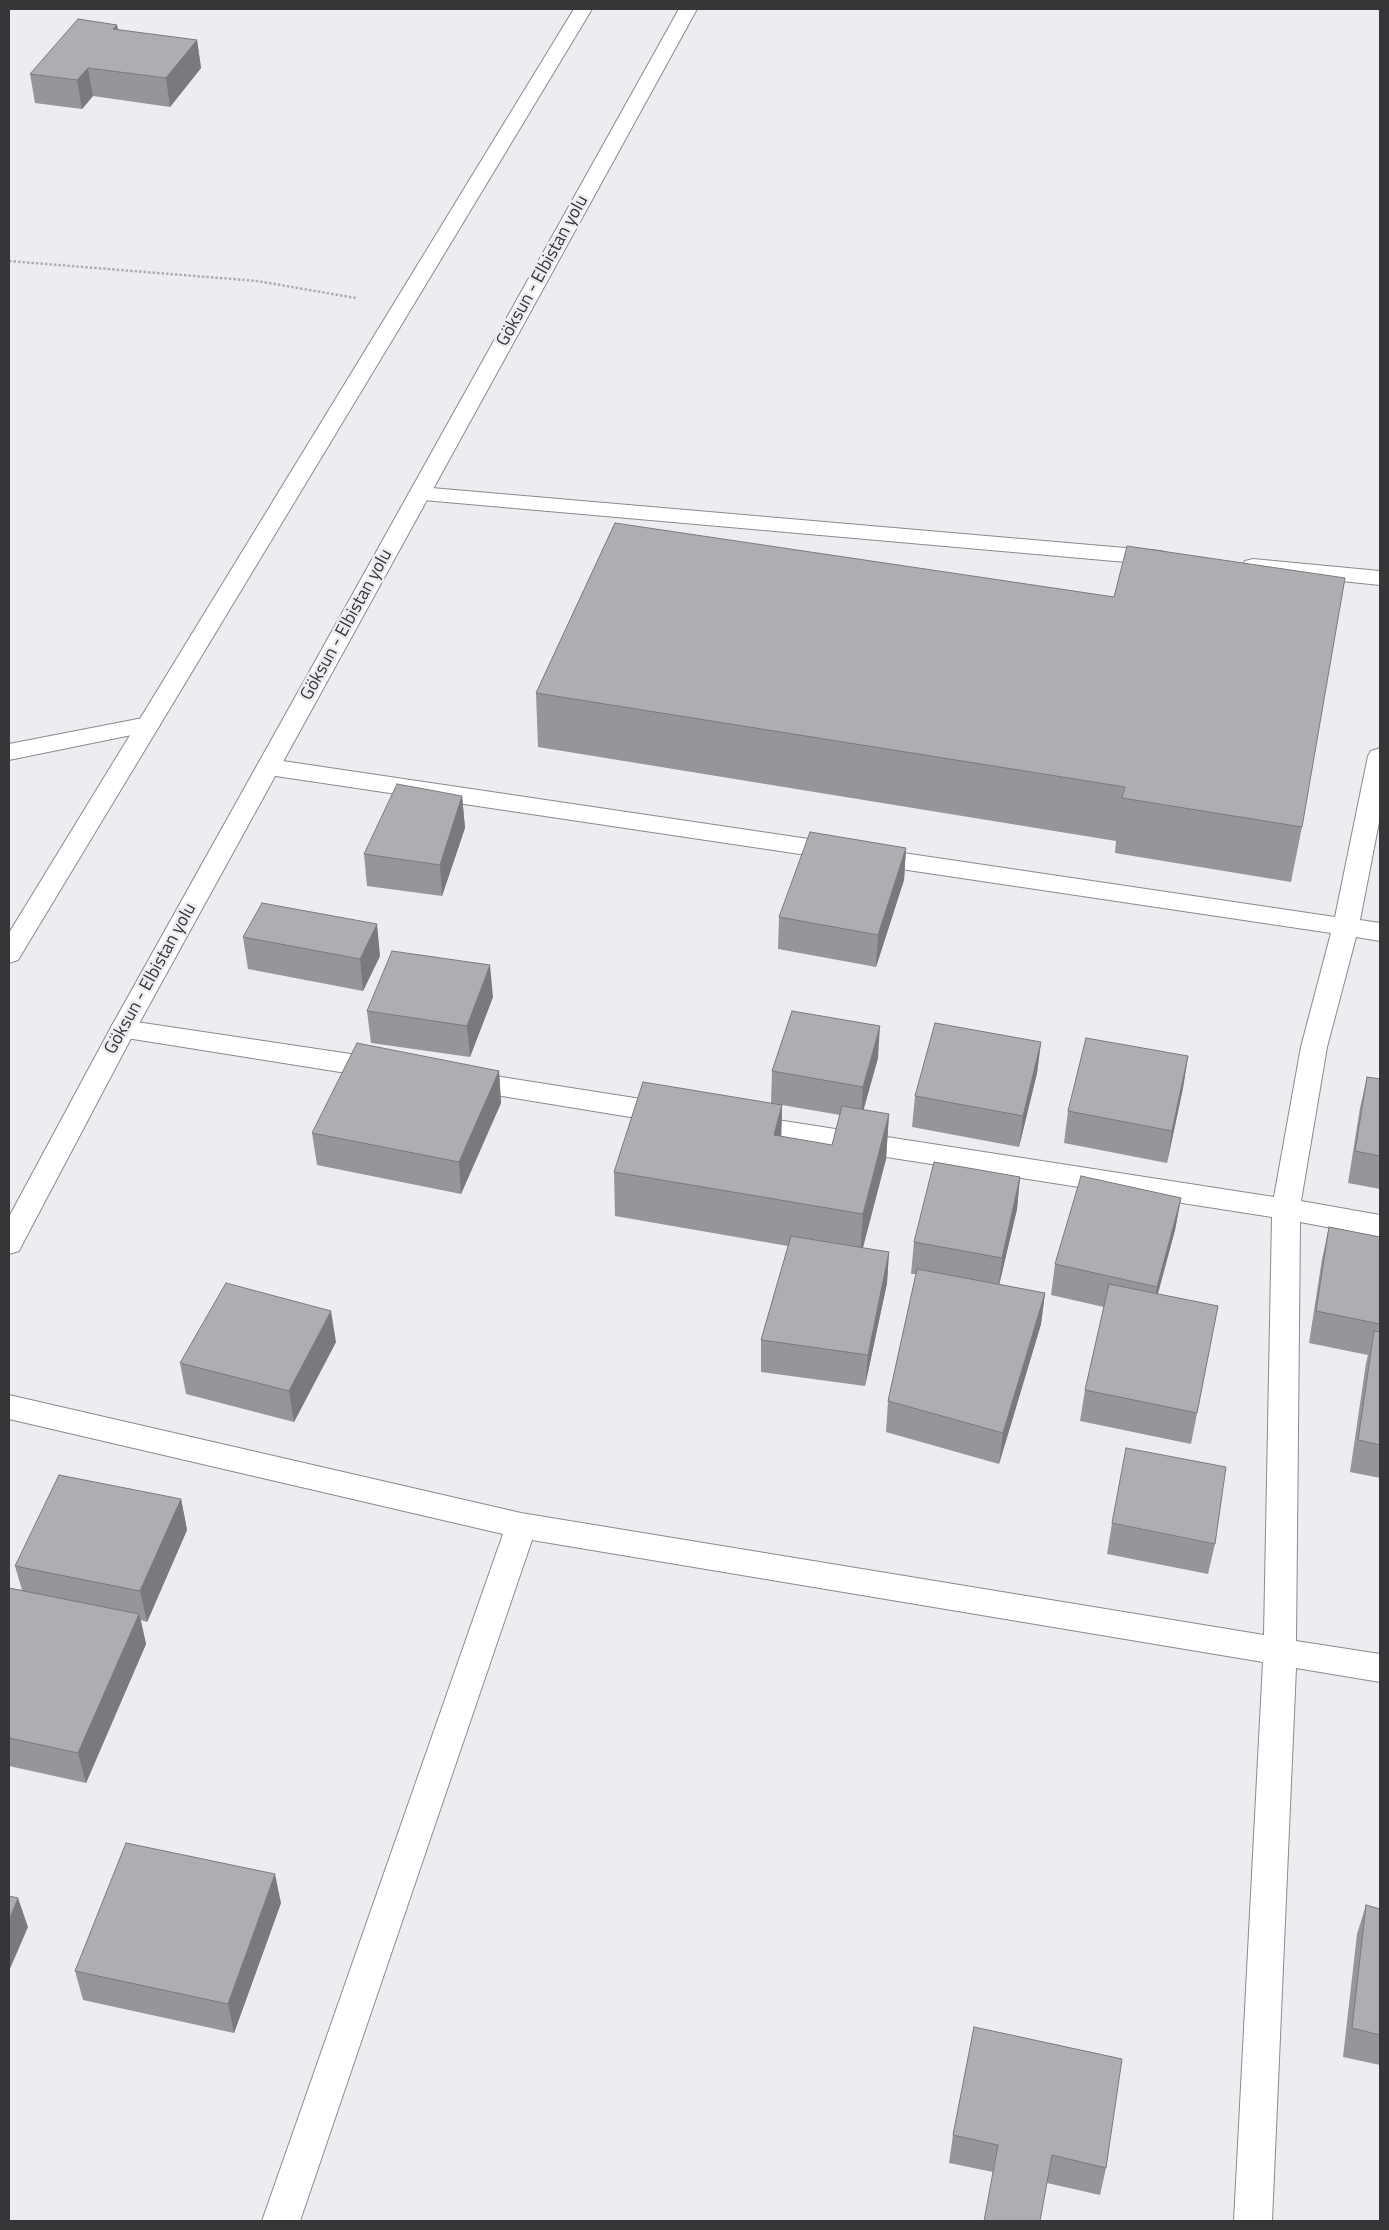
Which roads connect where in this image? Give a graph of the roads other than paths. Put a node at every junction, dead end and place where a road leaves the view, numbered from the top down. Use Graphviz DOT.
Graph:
graph roads {
  1 [pos="583,9"];
  2 [pos="688,9"];
  3 [pos="420,494"];
  4 [pos="1182,560"];
  5 [pos="1232,564"];
  6 [pos="1380,578"];
  7 [pos="148,725"];
  8 [pos="9,752"];
  9 [pos="1380,756"];
  10 [pos="269,767"];
  11 [pos="1346,927"];
  12 [pos="1380,932"];
  13 [pos="9,954"];
  14 [pos="123,1029"];
  15 [pos="409,1073"];
  16 [pos="438,1078"];
  17 [pos="694,1118"];
  18 [pos="724,1122"];
  19 [pos="1286,1209"];
  20 [pos="1380,1226"];
  21 [pos="9,1243"];
  22 [pos="9,1407"];
  23 [pos="521,1526"];
  24 [pos="1280,1653"];
  25 [pos="1380,1668"];
  26 [pos="281,2221"];
  27 [pos="1253,2221"];
  1 -- 7 [label="main road"];
  2 -- 3 [label="main road, Göksun - Elbistan yolu"];
  3 -- 4 [label="main road"];
  3 -- 10 [label="main road, Göksun - Elbistan yolu"];
  5 -- 6 [label="main road"];
  7 -- 8 [label="main road"];
  7 -- 13 [label="main road"];
  9 -- 11 [label="main road"];
  10 -- 11 [label="main road"];
  10 -- 14 [label="main road, Göksun - Elbistan yolu"];
  11 -- 12 [label="main road"];
  11 -- 19 [label="main road"];
  14 -- 15 [label="main road"];
  14 -- 21 [label="main road, Göksun - Elbistan yolu"];
  16 -- 17 [label="main road"];
  18 -- 19 [label="main road"];
  19 -- 20 [label="main road"];
  19 -- 24 [label="main road"];
  22 -- 23 [label="main road"];
  23 -- 24 [label="main road"];
  23 -- 26 [label="main road"];
  24 -- 25 [label="main road"];
  24 -- 27 [label="main road"];
}
